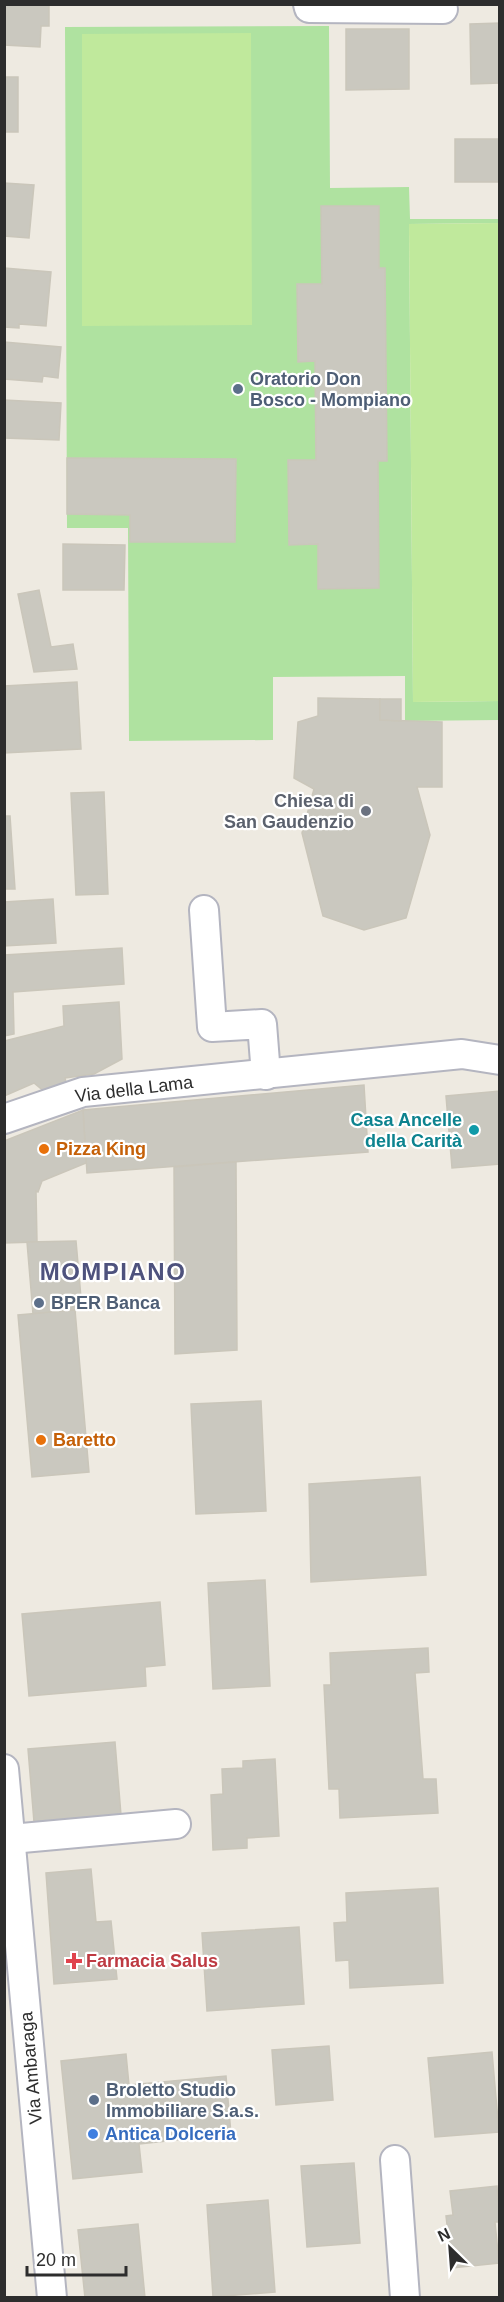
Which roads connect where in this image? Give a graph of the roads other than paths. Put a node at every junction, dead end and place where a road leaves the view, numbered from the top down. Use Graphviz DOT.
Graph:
graph roads {
  1 [pos="308,4"];
  2 [pos="443,9"];
  3 [pos="204,910"];
  4 [pos="500,1060"];
  5 [pos="266,1075"];
  6 [pos="4,1119"];
  7 [pos="4,1769"];
  8 [pos="176,1824"];
  9 [pos="11,1839"];
  10 [pos="395,2160"];
  11 [pos="52,2298"];
  12 [pos="405,2298"];
  1 -- 2 [label="street"];
  3 -- 5 [label="street"];
  4 -- 5 [label="street, Via della Lama"];
  5 -- 6 [label="street, Via della Lama"];
  7 -- 9 [label="street, Via Ambaraga"];
  8 -- 9 [label="street"];
  9 -- 11 [label="street, Via Ambaraga"];
  10 -- 12 [label="street"];
}
